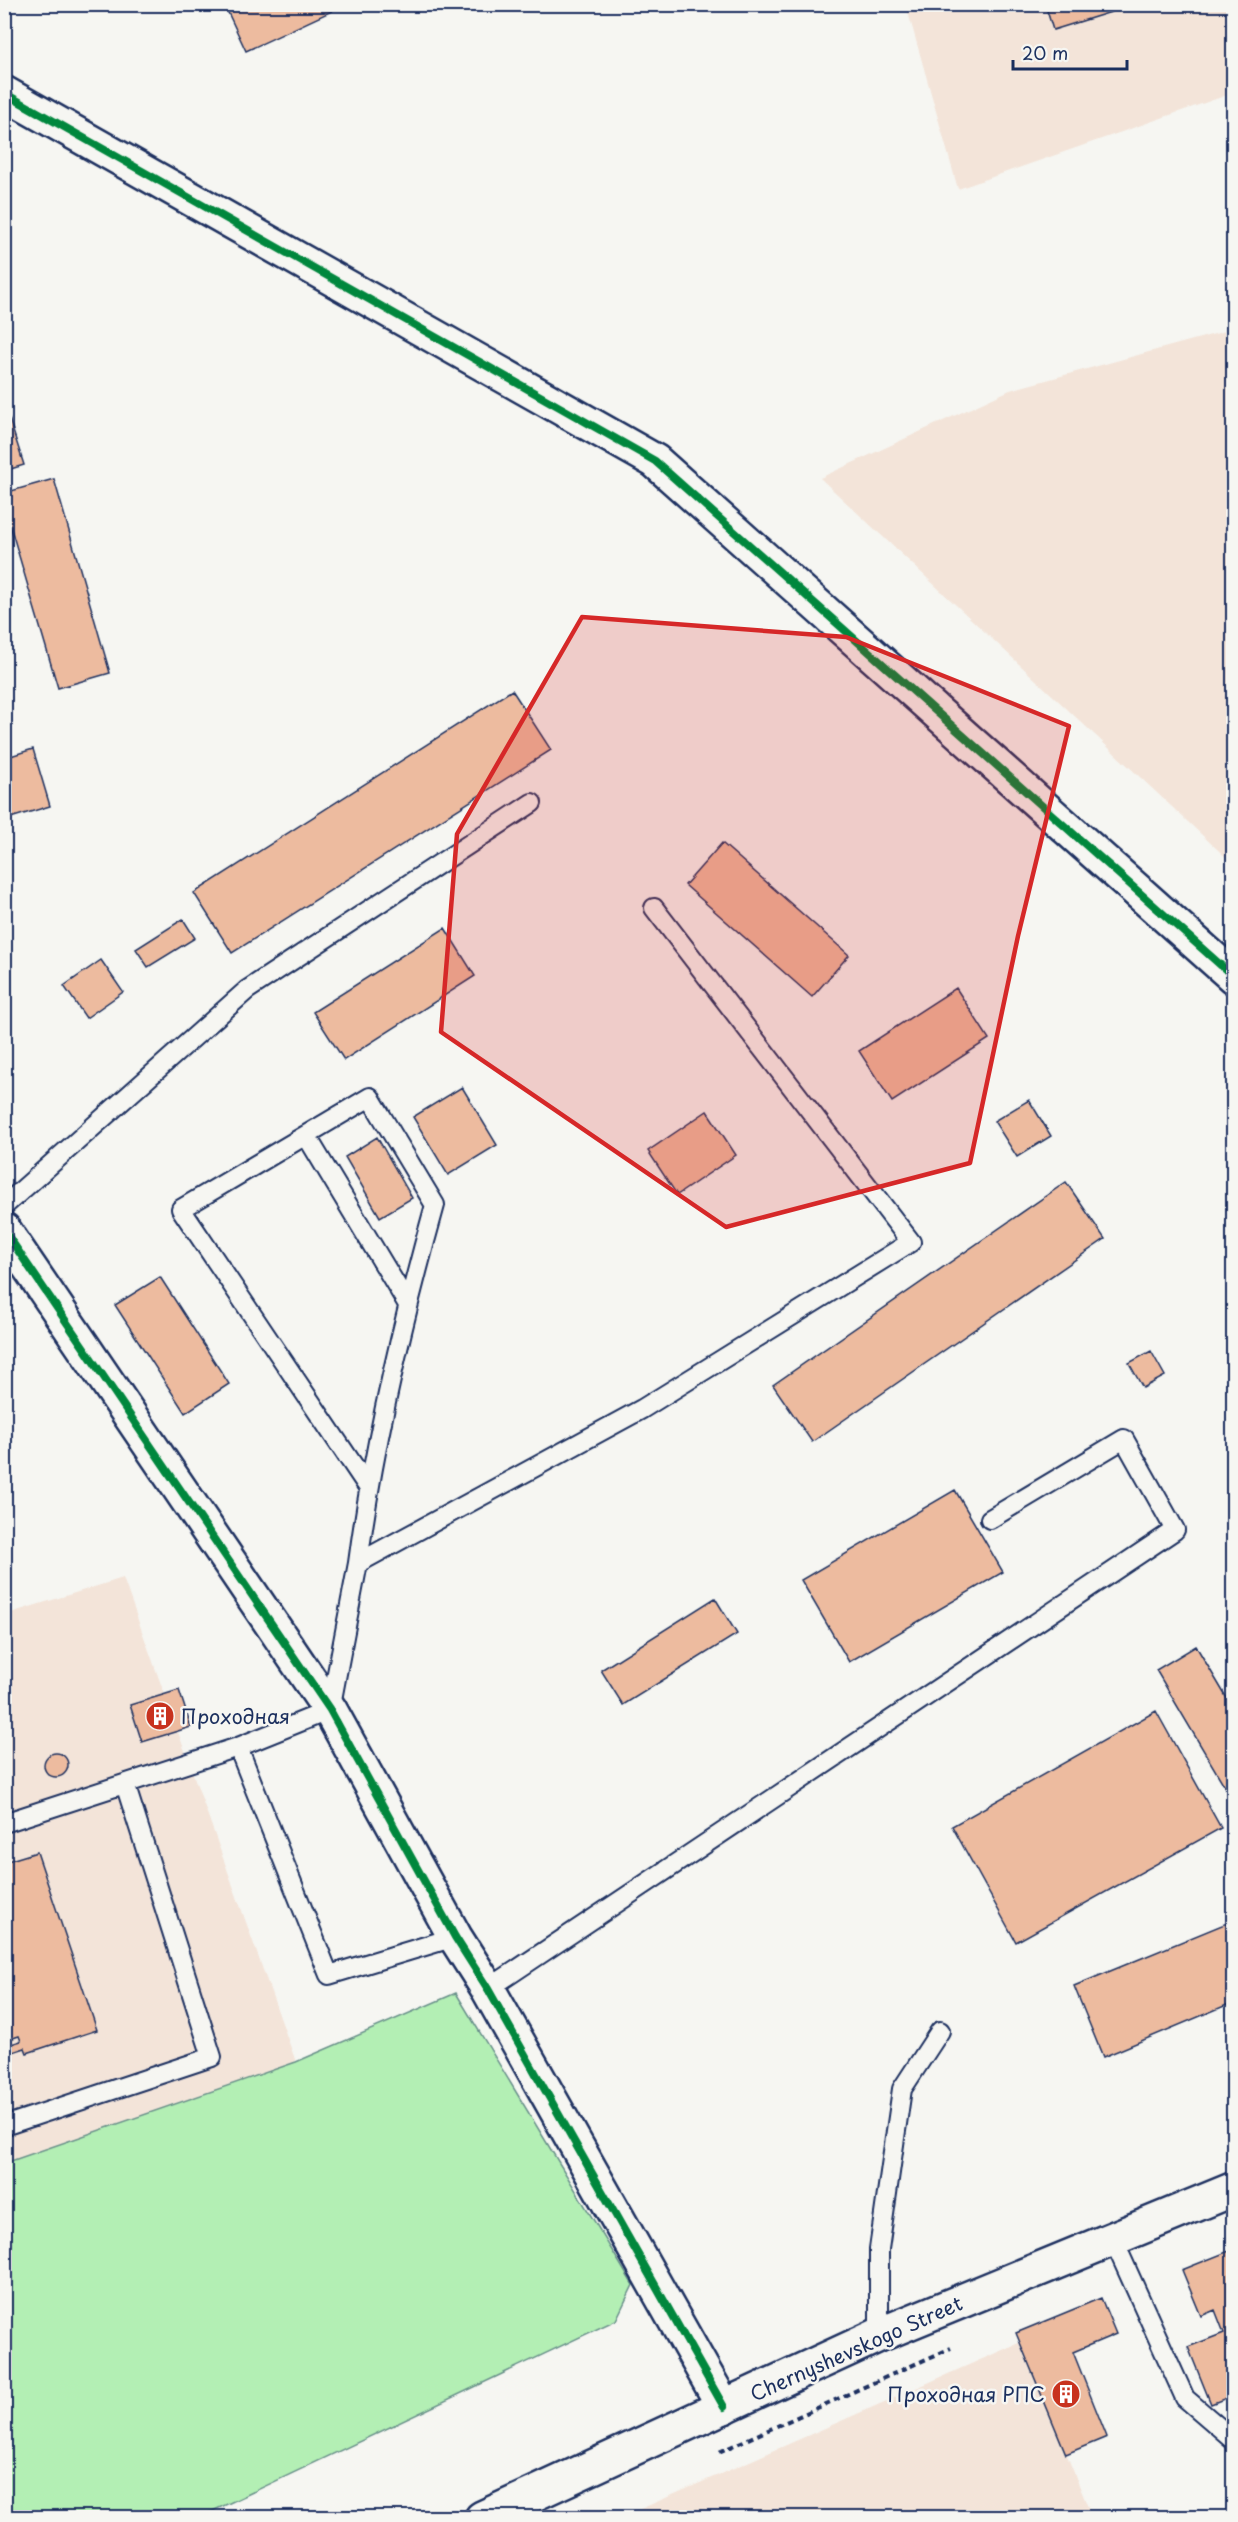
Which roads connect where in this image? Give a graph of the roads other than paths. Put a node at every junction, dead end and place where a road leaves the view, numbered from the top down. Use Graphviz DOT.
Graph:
graph roads {
  1 [pos="4,93"];
  2 [pos="532,803"];
  3 [pos="654,908"];
  4 [pos="1233,977"];
  5 [pos="306,1135"];
  6 [pos="4,1206"];
  7 [pos="4,1230"];
  8 [pos="407,1303"];
  9 [pos="368,1487"];
  10 [pos="990,1520"];
  11 [pos="357,1563"];
  12 [pos="330,1710"];
  13 [pos="238,1747"];
  14 [pos="125,1784"];
  15 [pos="4,1823"];
  16 [pos="455,1937"];
  17 [pos="488,1989"];
  18 [pos="940,2031"];
  19 [pos="4,2126"];
  20 [pos="1233,2189"];
  21 [pos="1113,2239"];
  22 [pos="879,2335"];
  23 [pos="723,2407"];
  24 [pos="1233,2440"];
  25 [pos="482,2517"];
  1 -- 4 [label="street"];
  2 -- 6 [label="lane"];
  3 -- 11 [label="lane"];
  5 -- 8 [label="lane"];
  5 -- 8 [label="lane"];
  5 -- 9 [label="lane"];
  7 -- 12 [label="street"];
  8 -- 9 [label="lane"];
  9 -- 11 [label="lane"];
  10 -- 17 [label="lane"];
  11 -- 12 [label="lane"];
  12 -- 13 [label="lane"];
  12 -- 16 [label="street"];
  13 -- 14 [label="lane"];
  13 -- 16 [label="lane"];
  14 -- 15 [label="lane"];
  14 -- 19 [label="lane"];
  16 -- 17 [label="street"];
  17 -- 23 [label="street"];
  18 -- 22 [label="lane"];
  20 -- 21 [label="street, Chernyshevskogo Street"];
  21 -- 22 [label="street, Chernyshevskogo Street"];
  21 -- 24 [label="lane"];
  22 -- 23 [label="street, Chernyshevskogo Street"];
  23 -- 25 [label="street, Chernyshevskogo Street"];
}
